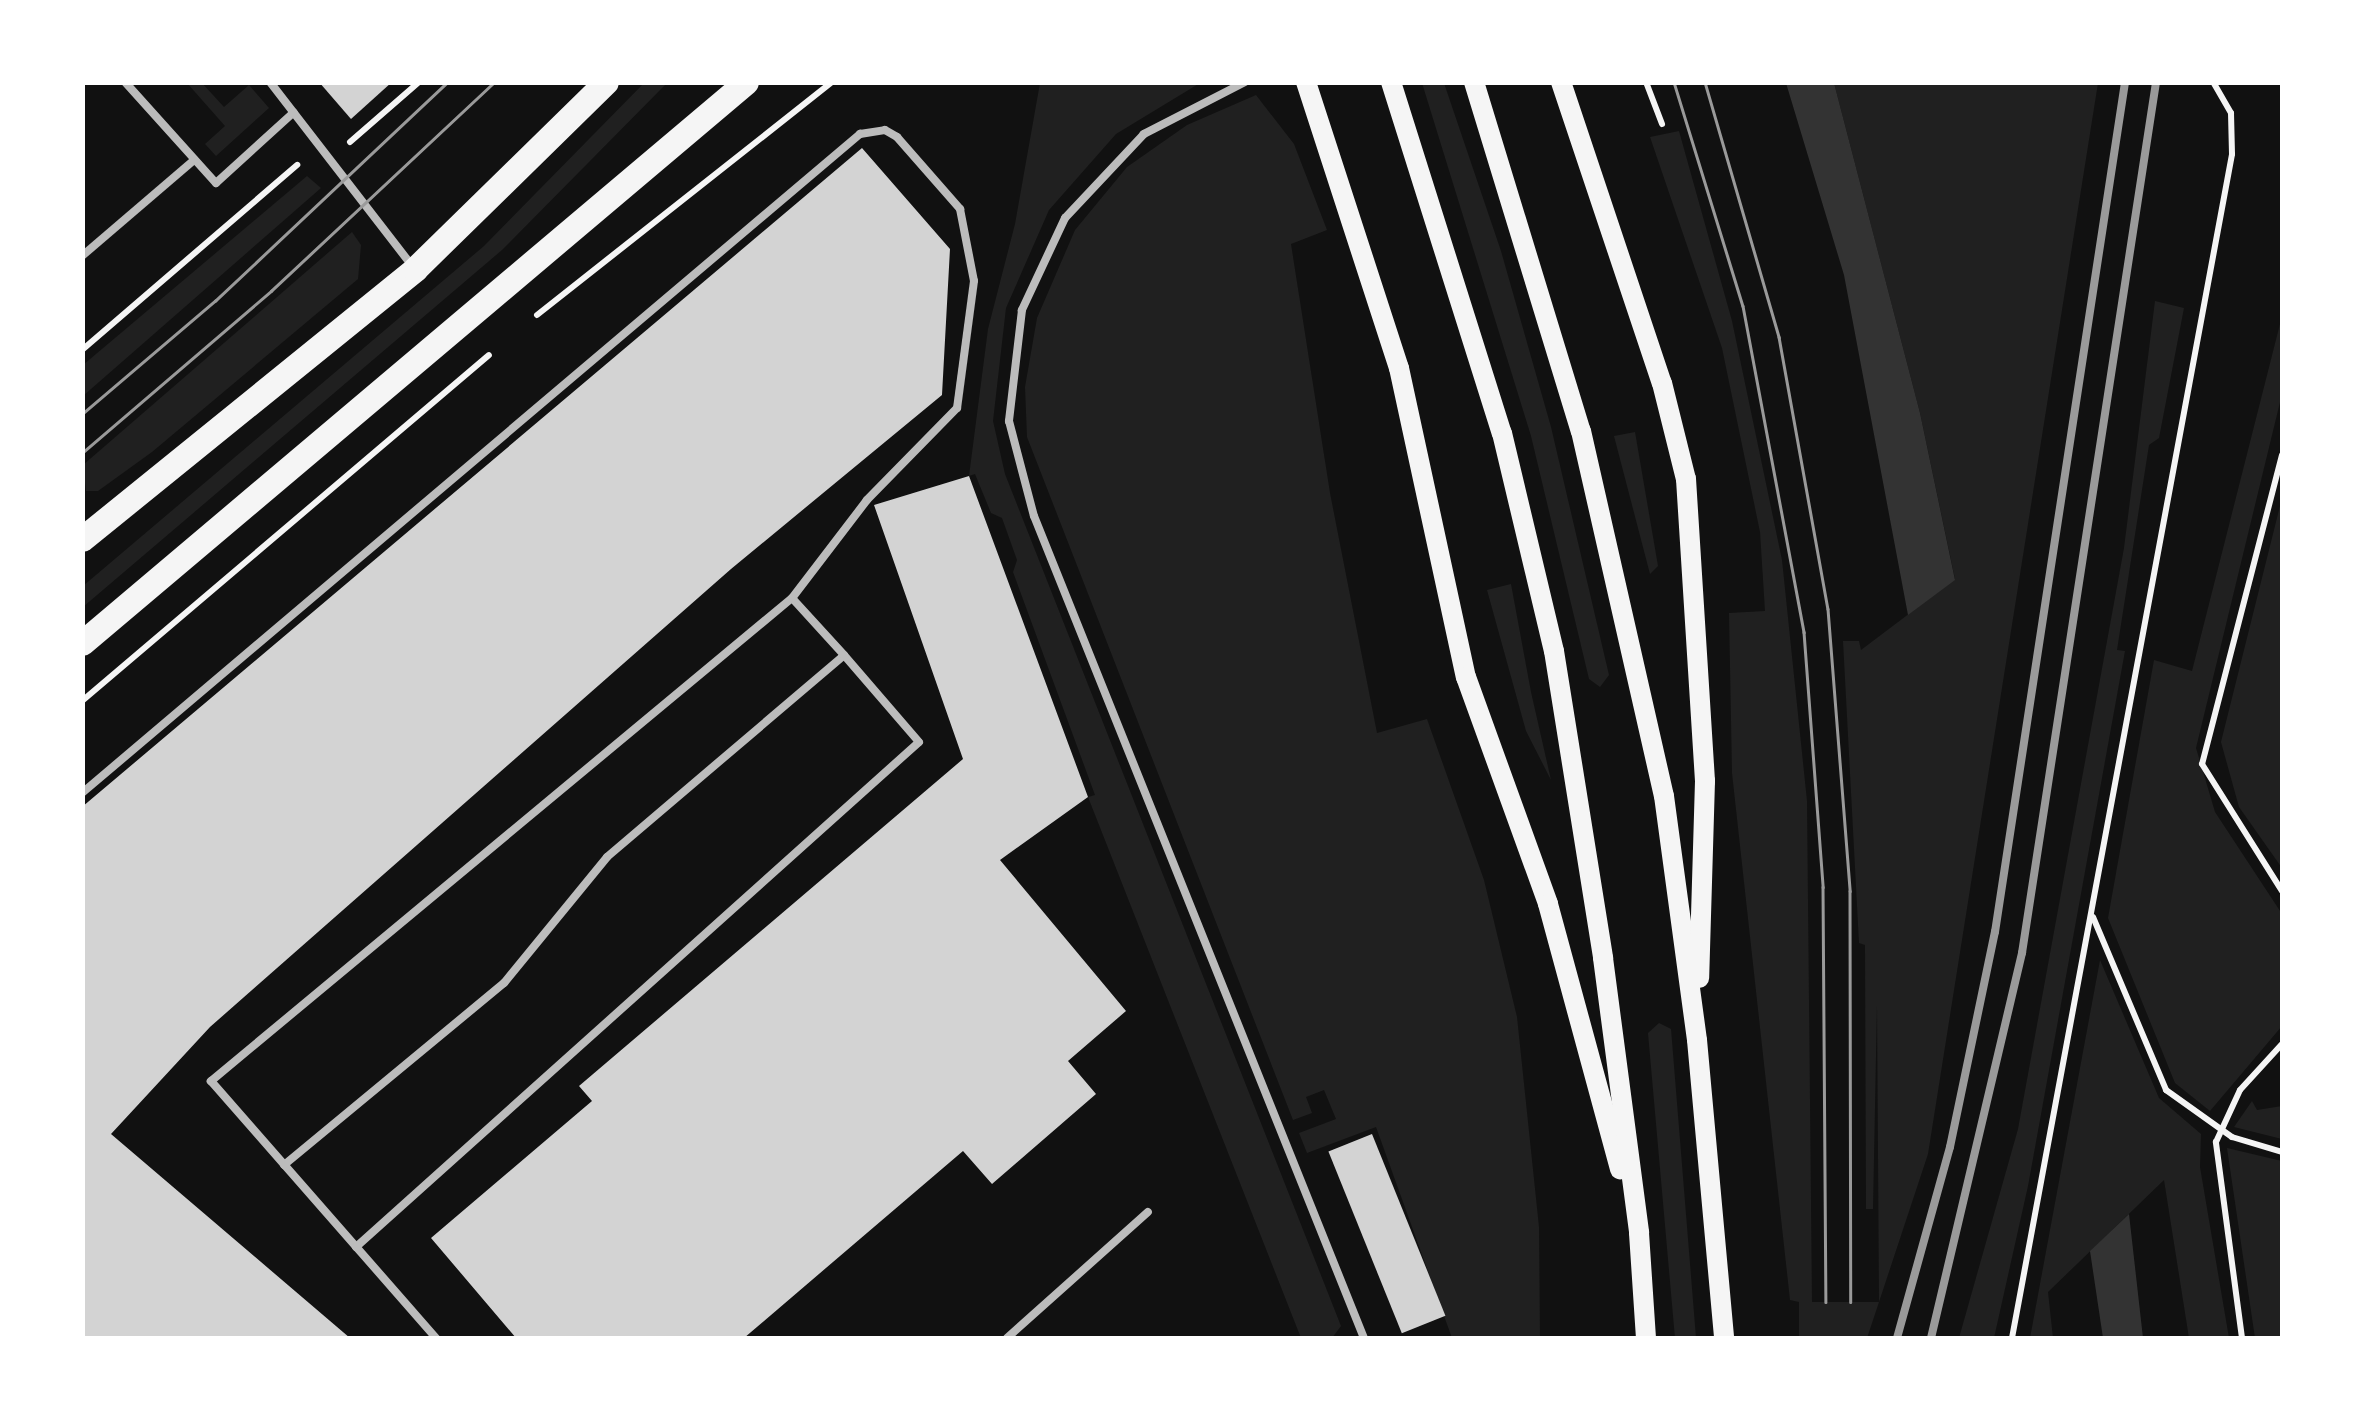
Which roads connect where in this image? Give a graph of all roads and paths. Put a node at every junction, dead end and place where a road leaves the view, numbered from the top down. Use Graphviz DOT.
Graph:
graph roads {
  1 [pos="124,82"];
  2 [pos="270,82"];
  3 [pos="419,82"];
  4 [pos="606,82"];
  5 [pos="746,82"];
  6 [pos="832,82"];
  7 [pos="1245,82"];
  8 [pos="1306,82"];
  9 [pos="1392,82"];
  10 [pos="1474,82"];
  11 [pos="1561,82"];
  12 [pos="1646,82"];
  13 [pos="2213,82"];
  14 [pos="294,112"];
  15 [pos="1662,124"];
  16 [pos="318,154"];
  17 [pos="194,160"];
  18 [pos="82,256"];
  19 [pos="414,269"];
  20 [pos="534,316"];
  21 [pos="504,342"];
  22 [pos="82,350"];
  23 [pos="2282,455"];
  24 [pos="82,540"];
  25 [pos="792,598"];
  26 [pos="82,643"];
  27 [pos="844,655"];
  28 [pos="82,701"];
  29 [pos="82,794"];
  30 [pos="2282,891"];
  31 [pos="2093,916"];
  32 [pos="1698,1040"];
  33 [pos="2282,1044"];
  34 [pos="2218,1130"];
  35 [pos="2282,1152"];
  36 [pos="284,1165"];
  37 [pos="1148,1212"];
  38 [pos="1639,1233"];
  39 [pos="356,1247"];
  40 [pos="436,1338"];
  41 [pos="1007,1338"];
  42 [pos="1364,1338"];
  43 [pos="1646,1338"];
  44 [pos="1724,1338"];
  45 [pos="2012,1338"];
  46 [pos="2242,1338"];
  1 -- 17 [label="lane"];
  2 -- 14 [label="lane"];
  3 -- 16 [label="path"];
  4 -- 19 [label="main road"];
  5 -- 26 [label="main road"];
  6 -- 20 [label="path"];
  7 -- 42 [label="lane"];
  8 -- 38 [label="main road"];
  9 -- 38 [label="main road"];
  10 -- 32 [label="main road"];
  11 -- 32 [label="main road"];
  12 -- 15 [label="path"];
  13 -- 31 [label="path"];
  14 -- 16 [label="lane"];
  14 -- 17 [label="lane"];
  16 -- 19 [label="lane"];
  16 -- 22 [label="path"];
  17 -- 18 [label="lane"];
  19 -- 24 [label="main road"];
  21 -- 28 [label="path"];
  23 -- 30 [label="path"];
  25 -- 27 [label="lane"];
  25 -- 29 [label="lane"];
  25 -- 36 [label="lane"];
  27 -- 36 [label="lane"];
  27 -- 39 [label="lane"];
  31 -- 34 [label="path"];
  31 -- 45 [label="path"];
  32 -- 44 [label="main road"];
  33 -- 34 [label="path"];
  34 -- 35 [label="path"];
  34 -- 46 [label="path"];
  36 -- 39 [label="lane"];
  37 -- 41 [label="lane"];
  38 -- 43 [label="main road"];
  39 -- 40 [label="lane"];
}
